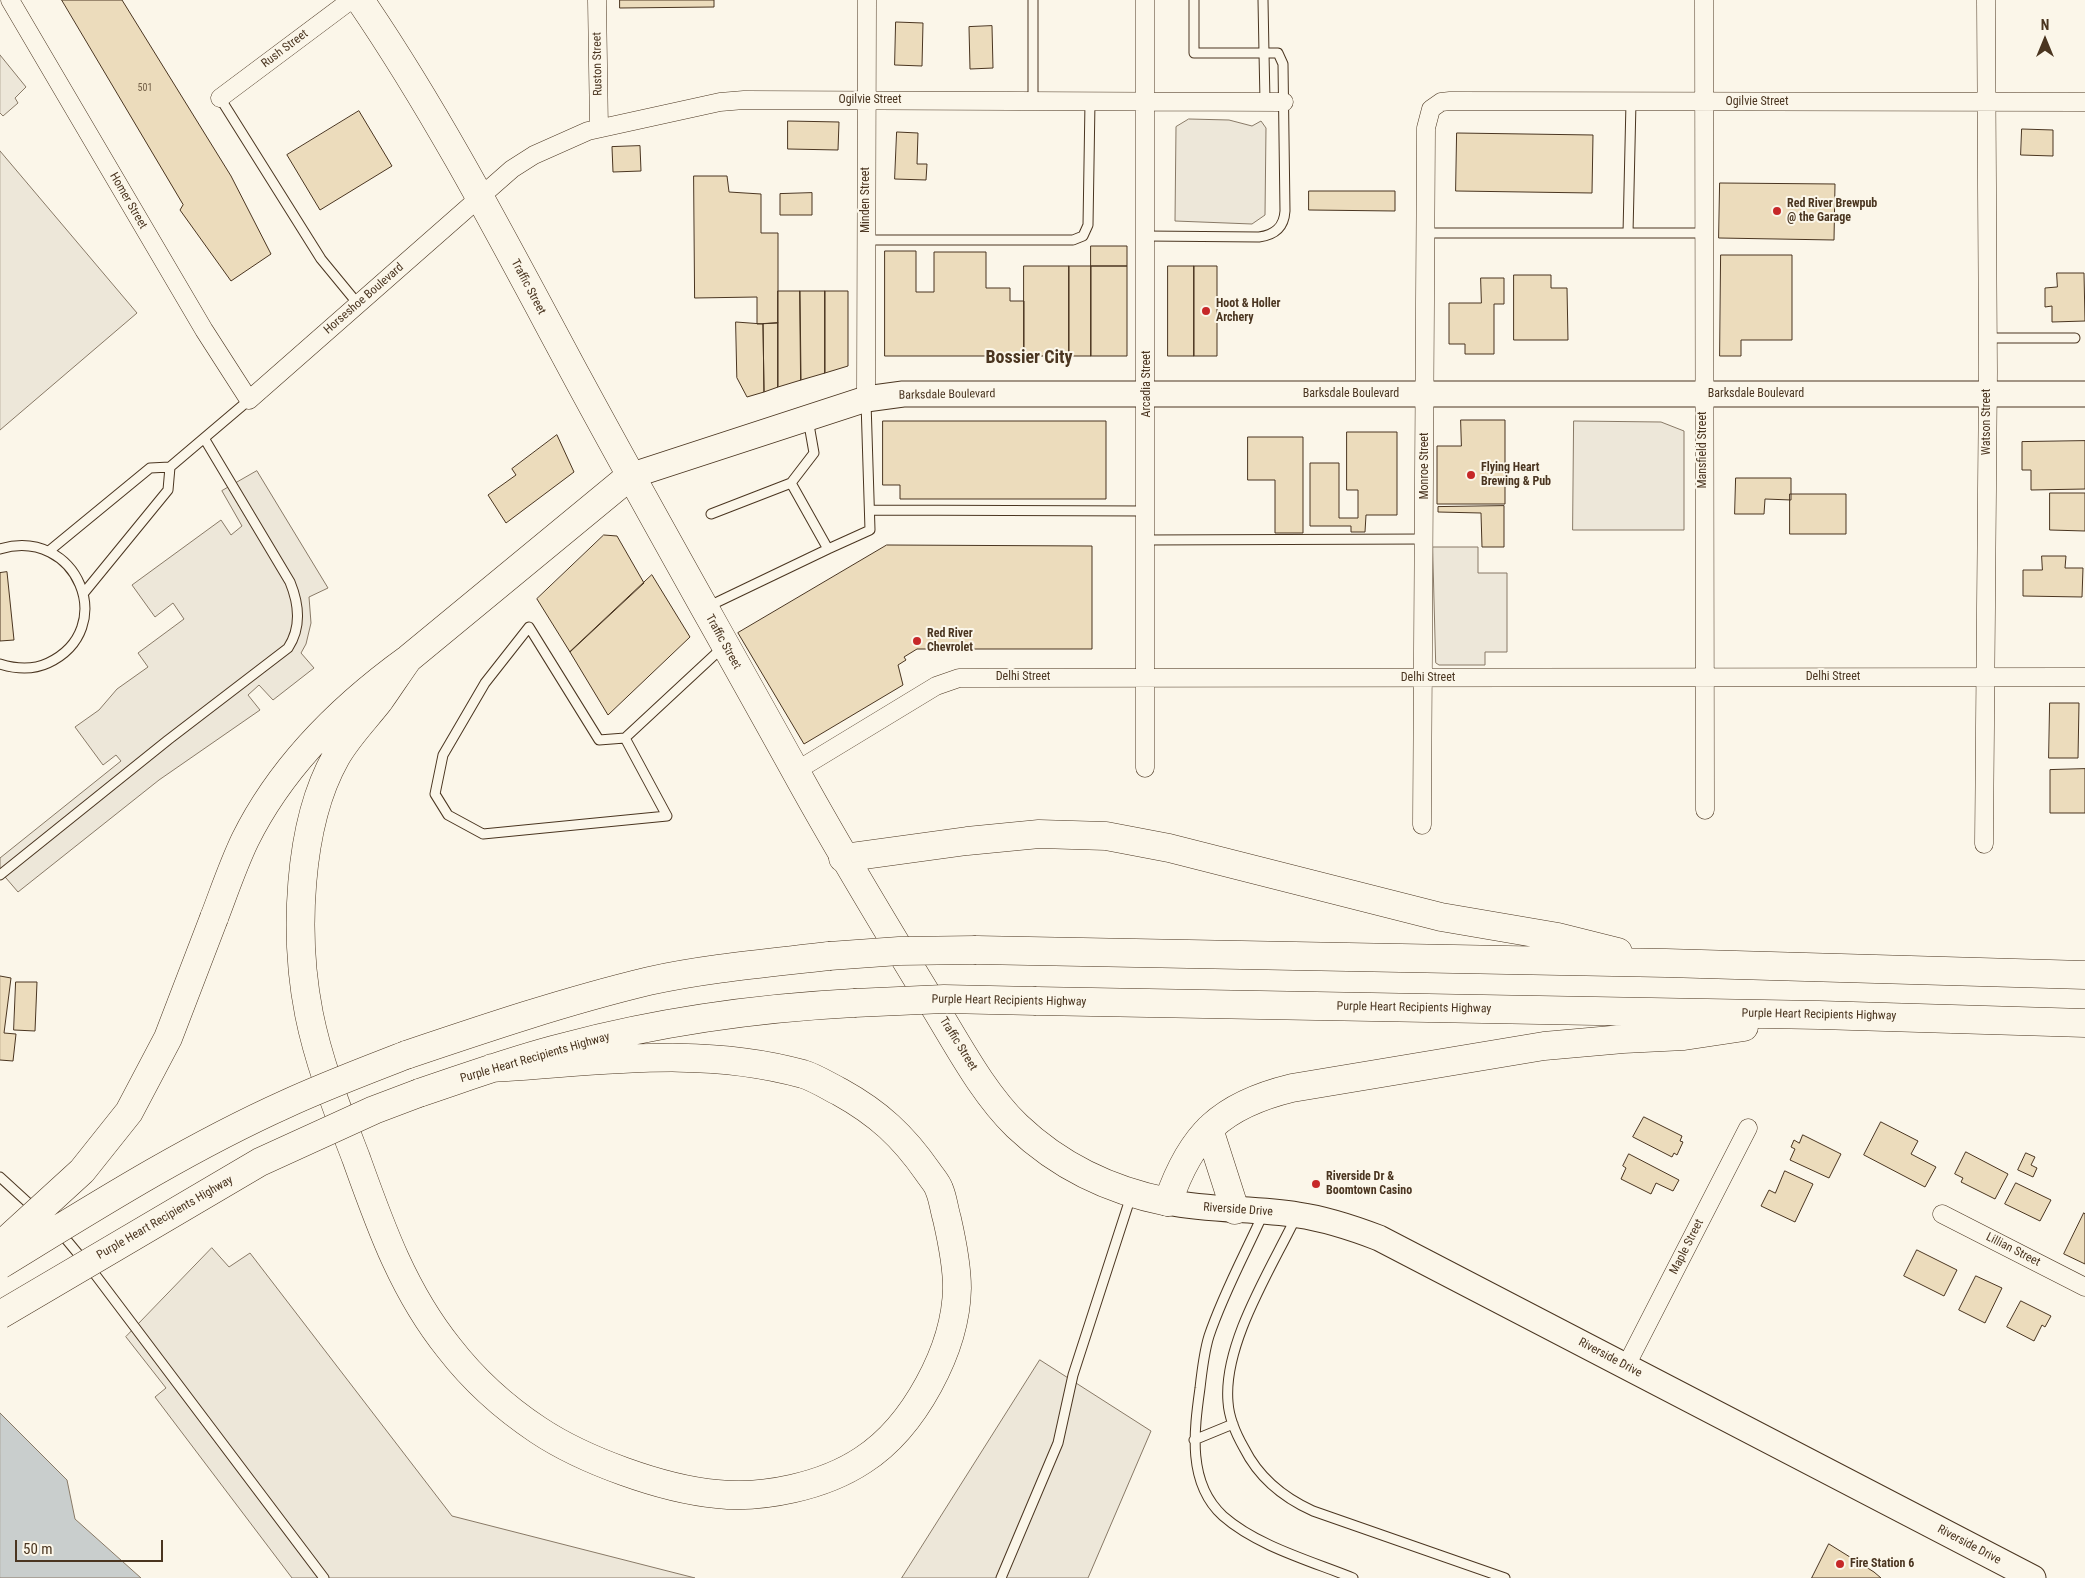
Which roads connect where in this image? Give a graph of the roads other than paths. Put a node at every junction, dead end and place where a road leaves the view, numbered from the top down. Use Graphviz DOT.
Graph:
graph roads {
  1 [pos="10,0"];
  2 [pos="351,0"];
  3 [pos="360,0"];
  4 [pos="597,0"];
  5 [pos="867,0"];
  6 [pos="1033,0"];
  7 [pos="1145,0"];
  8 [pos="1194,0"];
  9 [pos="1263,0"];
  10 [pos="1704,0"];
  11 [pos="1986,0"];
  12 [pos="1264,53"];
  13 [pos="220,98"];
  14 [pos="866,100"];
  15 [pos="1033,101"];
  16 [pos="1265,101"];
  17 [pos="1090,102"];
  18 [pos="1145,102"];
  19 [pos="1284,102"];
  20 [pos="1631,102"];
  21 [pos="1705,102"];
  22 [pos="1986,102"];
  23 [pos="2085,102"];
  24 [pos="1431,109"];
  25 [pos="598,128"];
  26 [pos="480,198"];
  27 [pos="1426,233"];
  28 [pos="1628,233"];
  29 [pos="1704,233"];
  30 [pos="1146,236"];
  31 [pos="866,240"];
  32 [pos="358,304"];
  33 [pos="1988,338"];
  34 [pos="2075,338"];
  35 [pos="1147,394"];
  36 [pos="1425,394"];
  37 [pos="1703,394"];
  38 [pos="1988,394"];
  39 [pos="2085,394"];
  40 [pos="866,399"];
  41 [pos="249,400"];
  42 [pos="808,418"];
  43 [pos="204,438"];
  44 [pos="170,467"];
  45 [pos="630,476"];
  46 [pos="791,484"];
  47 [pos="870,510"];
  48 [pos="1146,511"];
  49 [pos="711,514"];
  50 [pos="1425,539"];
  51 [pos="1146,540"];
  52 [pos="0,549"];
  53 [pos="828,549"];
  54 [pos="49,550"];
  55 [pos="83,594"];
  56 [pos="704,609"];
  57 [pos="725,646"];
  58 [pos="408,659"];
  59 [pos="0,664"];
  60 [pos="1986,676"];
  61 [pos="1146,677"];
  62 [pos="2085,677"];
  63 [pos="1424,678"];
  64 [pos="1704,678"];
  65 [pos="625,738"];
  66 [pos="1145,768"];
  67 [pos="796,771"];
  68 [pos="1705,810"];
  69 [pos="1422,825"];
  70 [pos="1984,844"];
  71 [pos="843,858"];
  72 [pos="0,875"];
  73 [pos="1666,963"];
  74 [pos="2085,975"];
  75 [pos="1819,1015"];
  76 [pos="2085,1023"];
  77 [pos="492,1068"];
  78 [pos="1748,1128"];
  79 [pos="1208,1129"];
  80 [pos="0,1177"];
  81 [pos="1132,1193"];
  82 [pos="1168,1202"];
  83 [pos="1235,1210"];
  84 [pos="1265,1212"];
  85 [pos="1942,1214"];
  86 [pos="1297,1215"];
  87 [pos="45,1218"];
  88 [pos="53,1224"];
  89 [pos="0,1246"];
  90 [pos="0,1265"];
  91 [pos="2085,1287"];
  92 [pos="0,1315"];
  93 [pos="1626,1366"];
  94 [pos="1233,1424"];
  95 [pos="1194,1440"];
  96 [pos="324,1578"];
  97 [pos="1001,1578"];
  98 [pos="1353,1578"];
  99 [pos="1505,1578"];
  100 [pos="2032,1578"];
  1 -- 41 [label="street, Homer Street"];
  2 -- 13 [label="street, Rush Street"];
  3 -- 26 [label="main road, Traffic Street"];
  4 -- 25 [label="street, Ruston Street"];
  5 -- 14 [label="street, Minden Street"];
  6 -- 15 [label="lane"];
  7 -- 18 [label="street, Arcadia Street"];
  8 -- 12 [label="lane"];
  9 -- 12 [label="lane"];
  10 -- 21 [label="street, Mansfield Street"];
  11 -- 22 [label="street, Watson Street"];
  12 -- 16 [label="lane"];
  12 -- 19 [label="lane"];
  13 -- 32 [label="lane"];
  14 -- 15 [label="street, Ogilvie Street"];
  14 -- 25 [label="street, Ogilvie Street"];
  14 -- 31 [label="street, Minden Street"];
  15 -- 17 [label="street, Ogilvie Street"];
  16 -- 18 [label="street, Ogilvie Street"];
  16 -- 19 [label="street, Ogilvie Street"];
  17 -- 18 [label="street, Ogilvie Street"];
  17 -- 31 [label="lane"];
  18 -- 30 [label="street, Arcadia Street"];
  19 -- 30 [label="lane"];
  20 -- 21 [label="street, Ogilvie Street"];
  20 -- 24 [label="street, Ogilvie Street"];
  20 -- 28 [label="lane"];
  21 -- 22 [label="street, Ogilvie Street"];
  21 -- 29 [label="street, Mansfield Street"];
  22 -- 23 [label="street, Ogilvie Street"];
  22 -- 33 [label="street, Watson Street"];
  24 -- 27 [label="street, Monroe Street"];
  25 -- 26 [label="street, Ogilvie Street"];
  26 -- 32 [label="street, Horseshoe Boulevard"];
  26 -- 45 [label="main road, Traffic Street"];
  27 -- 28 [label="lane"];
  27 -- 36 [label="street, Monroe Street"];
  28 -- 29 [label="lane"];
  29 -- 37 [label="street, Mansfield Street"];
  30 -- 35 [label="street, Arcadia Street"];
  31 -- 40 [label="street, Minden Street"];
  32 -- 41 [label="street, Horseshoe Boulevard"];
  33 -- 34 [label="lane"];
  33 -- 38 [label="street, Watson Street"];
  35 -- 36 [label="main road, Barksdale Boulevard"];
  35 -- 40 [label="main road, Barksdale Boulevard"];
  35 -- 48 [label="street, Arcadia Street"];
  36 -- 37 [label="main road, Barksdale Boulevard"];
  36 -- 50 [label="street, Monroe Street"];
  37 -- 38 [label="main road, Barksdale Boulevard"];
  37 -- 64 [label="street, Mansfield Street"];
  38 -- 39 [label="main road, Barksdale Boulevard"];
  38 -- 60 [label="street, Watson Street"];
  40 -- 42 [label="main road, Barksdale Boulevard"];
  40 -- 47 [label="lane"];
  41 -- 43 [label="lane"];
  42 -- 45 [label="main road, Barksdale Boulevard"];
  42 -- 46 [label="lane"];
  43 -- 44 [label="lane"];
  43 -- 72 [label="lane"];
  44 -- 54 [label="lane"];
  44 -- 55 [label="lane"];
  45 -- 56 [label="main road, Traffic Street"];
  45 -- 58 [label="main road"];
  46 -- 49 [label="lane"];
  46 -- 53 [label="lane"];
  47 -- 48 [label="lane"];
  47 -- 53 [label="lane"];
  48 -- 51 [label="street, Arcadia Street"];
  50 -- 51 [label="lane"];
  50 -- 63 [label="street, Monroe Street"];
  51 -- 61 [label="street, Arcadia Street"];
  52 -- 54 [label="lane"];
  53 -- 56 [label="lane"];
  54 -- 55 [label="lane"];
  55 -- 59 [label="lane"];
  56 -- 57 [label="main road, Traffic Street"];
  57 -- 65 [label="lane"];
  57 -- 67 [label="main road, Traffic Street"];
  58 -- 77 [label="main road"];
  58 -- 89 [label="main road, bridge"];
  60 -- 62 [label="street, Delhi Street"];
  60 -- 64 [label="street, Delhi Street"];
  60 -- 70 [label="street, Watson Street"];
  61 -- 63 [label="street, Delhi Street"];
  61 -- 66 [label="street, Arcadia Street"];
  61 -- 67 [label="street, Delhi Street"];
  63 -- 64 [label="street, Delhi Street"];
  63 -- 69 [label="street, Monroe Street"];
  64 -- 68 [label="street, Mansfield Street"];
  65 -- 65 [label="lane"];
  67 -- 71 [label="main road, Traffic Street"];
  71 -- 73 [label="main road"];
  71 -- 81 [label="main road, Traffic Street"];
  73 -- 74 [label="main road"];
  73 -- 90 [label="main road, bridge"];
  75 -- 76 [label="main road, Purple Heart Recipients Highway"];
  75 -- 77 [label="main road, Purple Heart Recipients Highway, bridge"];
  75 -- 79 [label="main road"];
  77 -- 92 [label="main road, Purple Heart Recipients Highway, bridge"];
  78 -- 93 [label="street, Maple Street"];
  79 -- 82 [label="main road"];
  79 -- 83 [label="main road"];
  80 -- 87 [label="lane"];
  81 -- 82 [label="main road, Traffic Street"];
  81 -- 97 [label="lane"];
  82 -- 83 [label="main road, Riverside Drive"];
  83 -- 84 [label="main road, Riverside Drive"];
  84 -- 86 [label="main road, Riverside Drive"];
  84 -- 95 [label="lane"];
  85 -- 91 [label="street, Lillian Street"];
  86 -- 93 [label="main road, Riverside Drive"];
  86 -- 94 [label="lane"];
  88 -- 96 [label="lane"];
  93 -- 100 [label="main road, Riverside Drive"];
  94 -- 95 [label="lane"];
  94 -- 99 [label="lane"];
  95 -- 98 [label="lane"];
}
